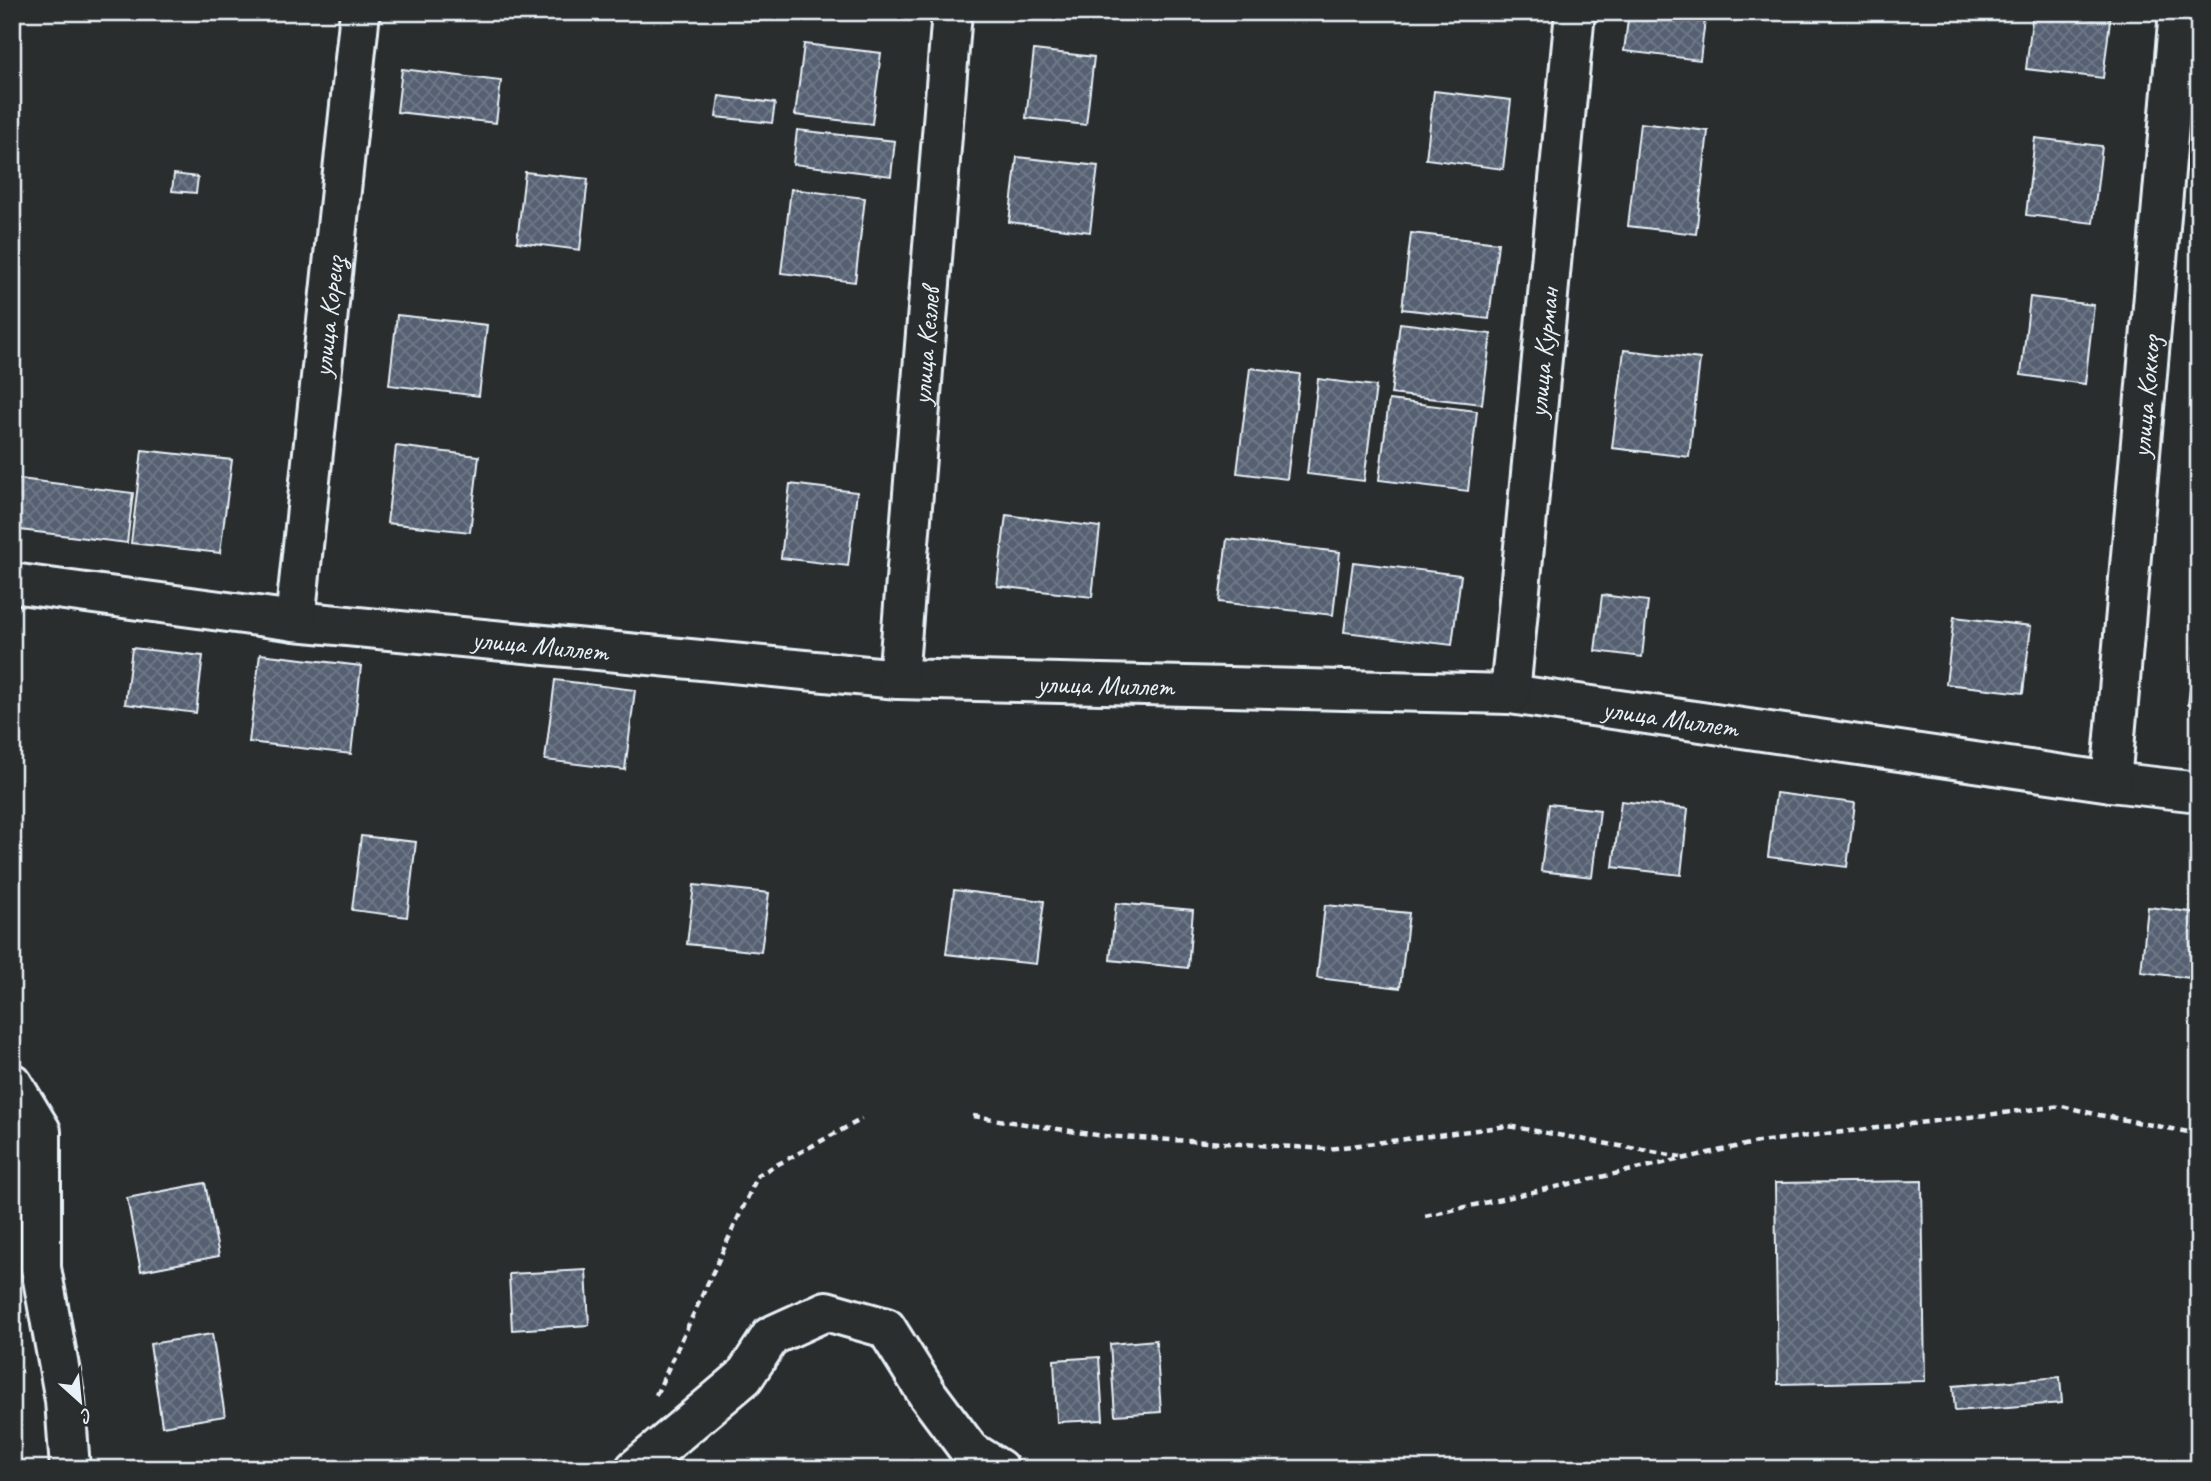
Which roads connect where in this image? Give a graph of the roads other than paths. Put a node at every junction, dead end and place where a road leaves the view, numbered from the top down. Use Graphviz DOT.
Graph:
graph roads {
  1 [pos="360,12"];
  2 [pos="952,12"];
  3 [pos="1575,12"];
  4 [pos="2179,12"];
  5 [pos="12,583"];
  6 [pos="295,621"];
  7 [pos="898,679"];
  8 [pos="1510,694"];
  9 [pos="2111,782"];
  10 [pos="2199,792"];
  11 [pos="12,1083"];
  12 [pos="70,1469"];
  13 [pos="635,1469"];
  14 [pos="999,1469"];
  1 -- 6 [label="street, улица Кореиз"];
  2 -- 7 [label="street, улица Кезлев"];
  3 -- 8 [label="street, улица Курман"];
  4 -- 9 [label="street, улица Коккоз"];
  5 -- 6 [label="street, улица Миллет"];
  6 -- 7 [label="street, улица Миллет"];
  7 -- 8 [label="street, улица Миллет"];
  8 -- 9 [label="street, улица Миллет"];
  9 -- 10 [label="street, улица Миллет"];
  11 -- 12 [label="street"];
  13 -- 14 [label="street"];
}
